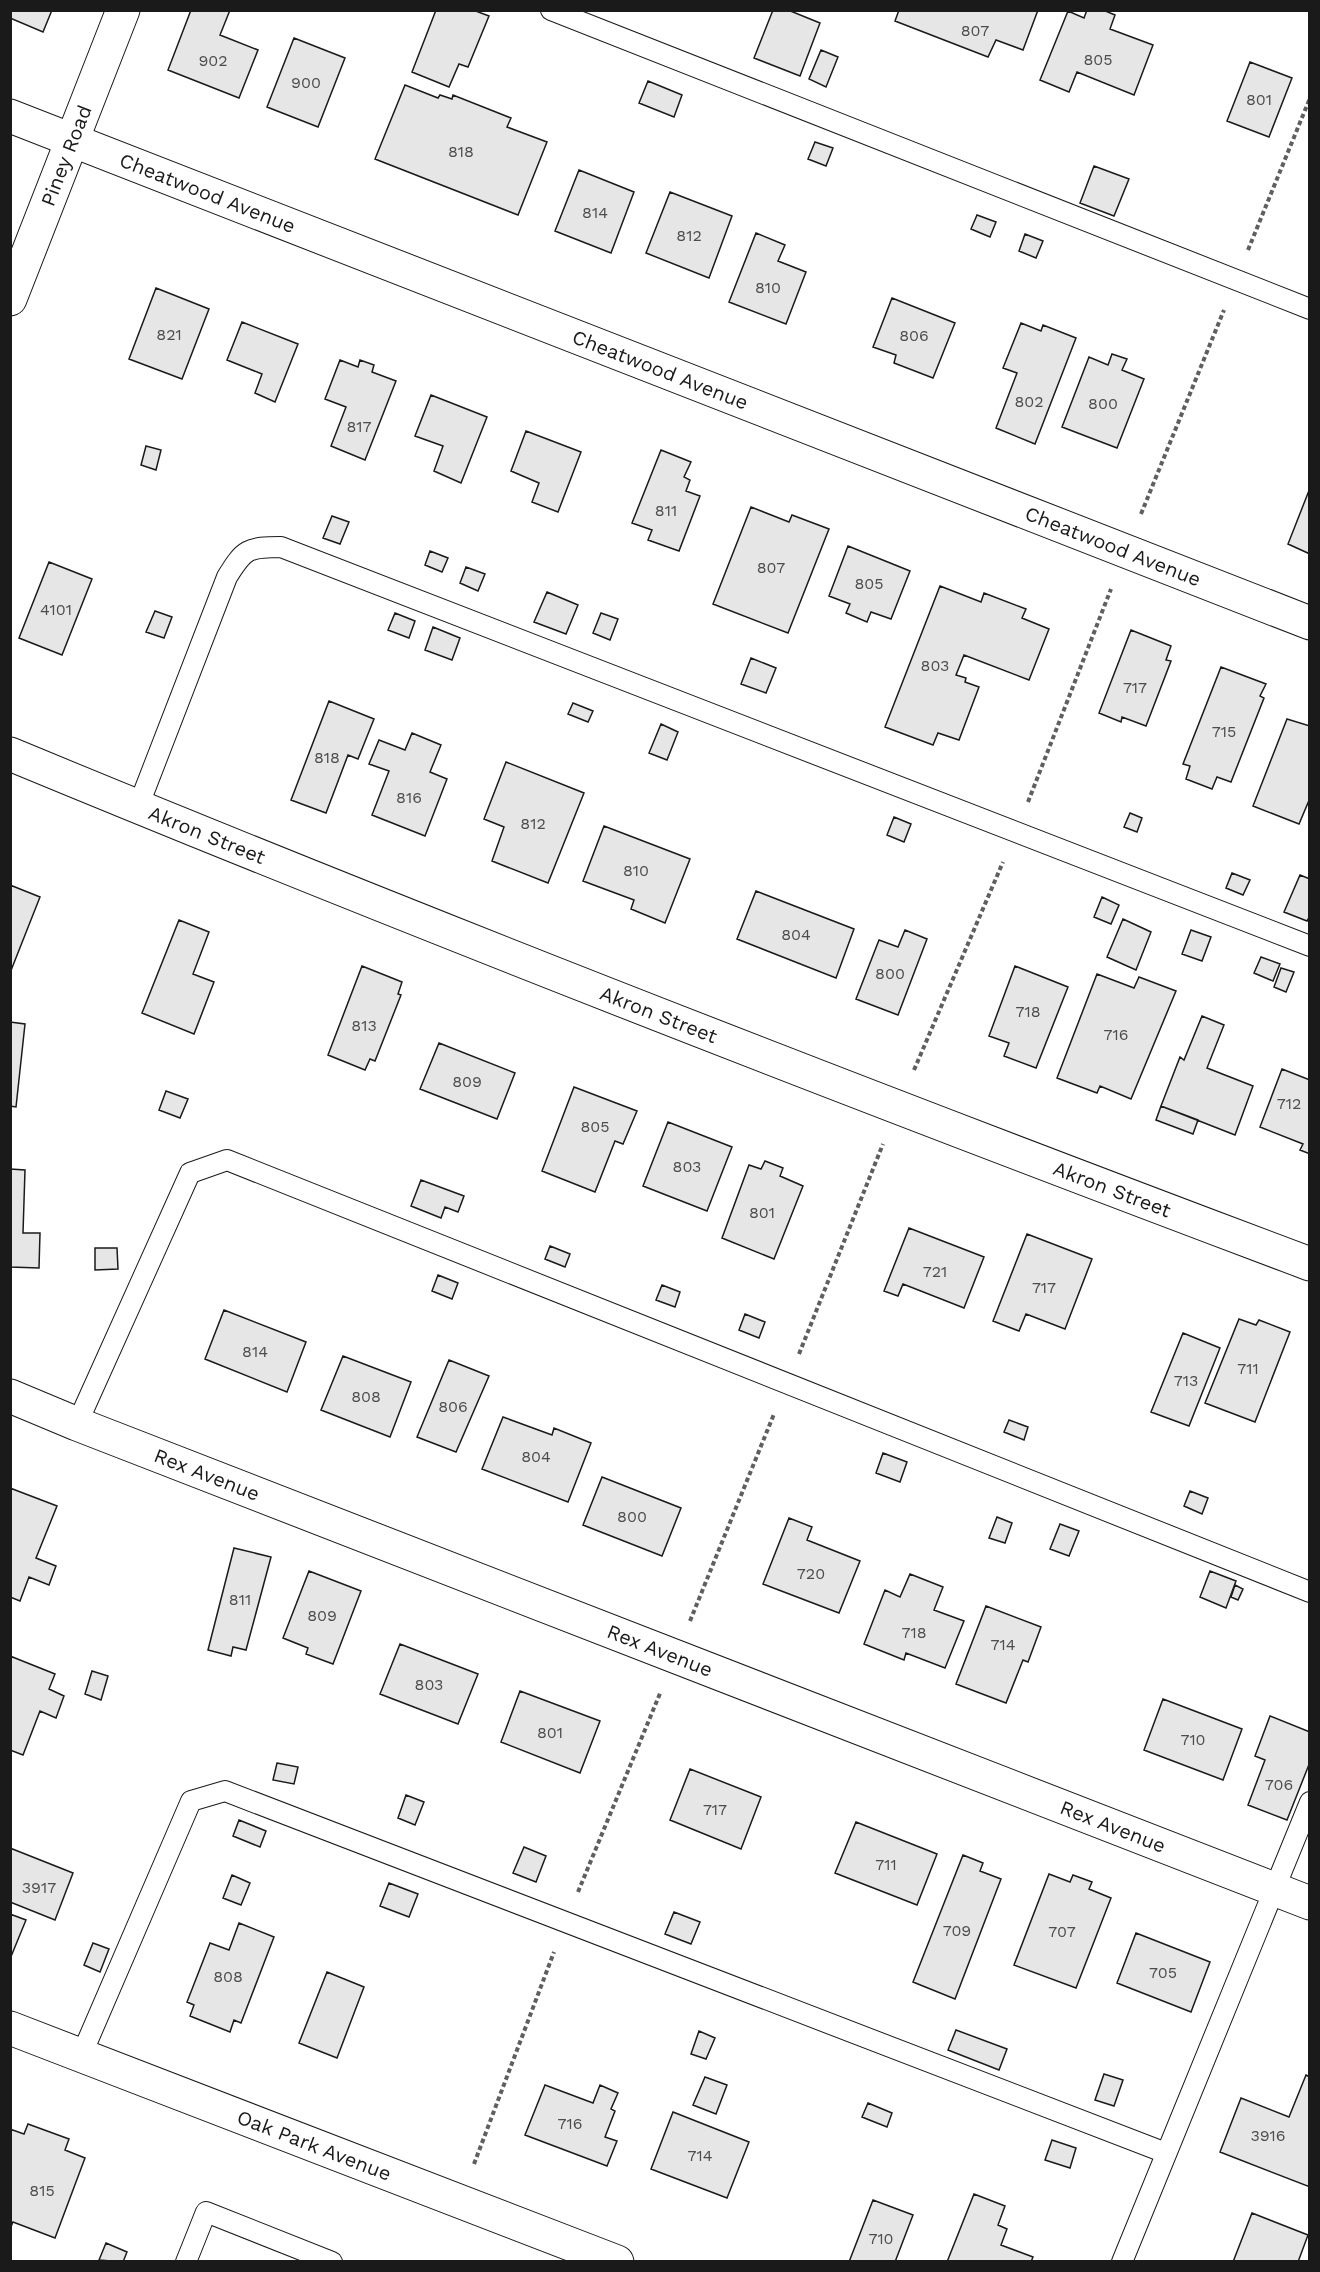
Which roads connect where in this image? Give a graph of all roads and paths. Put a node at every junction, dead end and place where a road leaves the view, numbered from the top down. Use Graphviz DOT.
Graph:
graph roads {
  1 [pos="123,10"];
  2 [pos="552,10"];
  3 [pos="10,116"];
  4 [pos="72,141"];
  5 [pos="10,299"];
  6 [pos="1310,309"];
  7 [pos="1310,623"];
  8 [pos="10,754"];
  9 [pos="138,807"];
  10 [pos="1310,946"];
  11 [pos="1310,1264"];
  12 [pos="10,1396"];
  13 [pos="77,1425"];
  14 [pos="1310,1593"];
  15 [pos="1310,1803"];
  16 [pos="1274,1889"];
  17 [pos="1310,1903"];
  18 [pos="10,2028"];
  19 [pos="81,2056"];
  20 [pos="1166,2153"];
  21 [pos="186,2262"];
  22 [pos="332,2262"];
  23 [pos="617,2262"];
  24 [pos="1122,2262"];
  1 -- 4 [label="street, Piney Road"];
  2 -- 6 [label="lane"];
  3 -- 4 [label="street, Cheatwood Avenue"];
  4 -- 5 [label="street, Piney Road"];
  4 -- 7 [label="street, Cheatwood Avenue"];
  8 -- 9 [label="street, Akron Street"];
  9 -- 10 [label="lane"];
  9 -- 11 [label="street, Akron Street"];
  12 -- 13 [label="street, Rex Avenue"];
  13 -- 14 [label="lane"];
  13 -- 16 [label="street, Rex Avenue"];
  15 -- 16 [label="lane"];
  16 -- 17 [label="street, Rex Avenue"];
  16 -- 20 [label="lane"];
  18 -- 19 [label="street, Oak Park Avenue"];
  19 -- 20 [label="lane"];
  19 -- 23 [label="street, Oak Park Avenue"];
  20 -- 24 [label="lane"];
  21 -- 22 [label="lane"];
}
